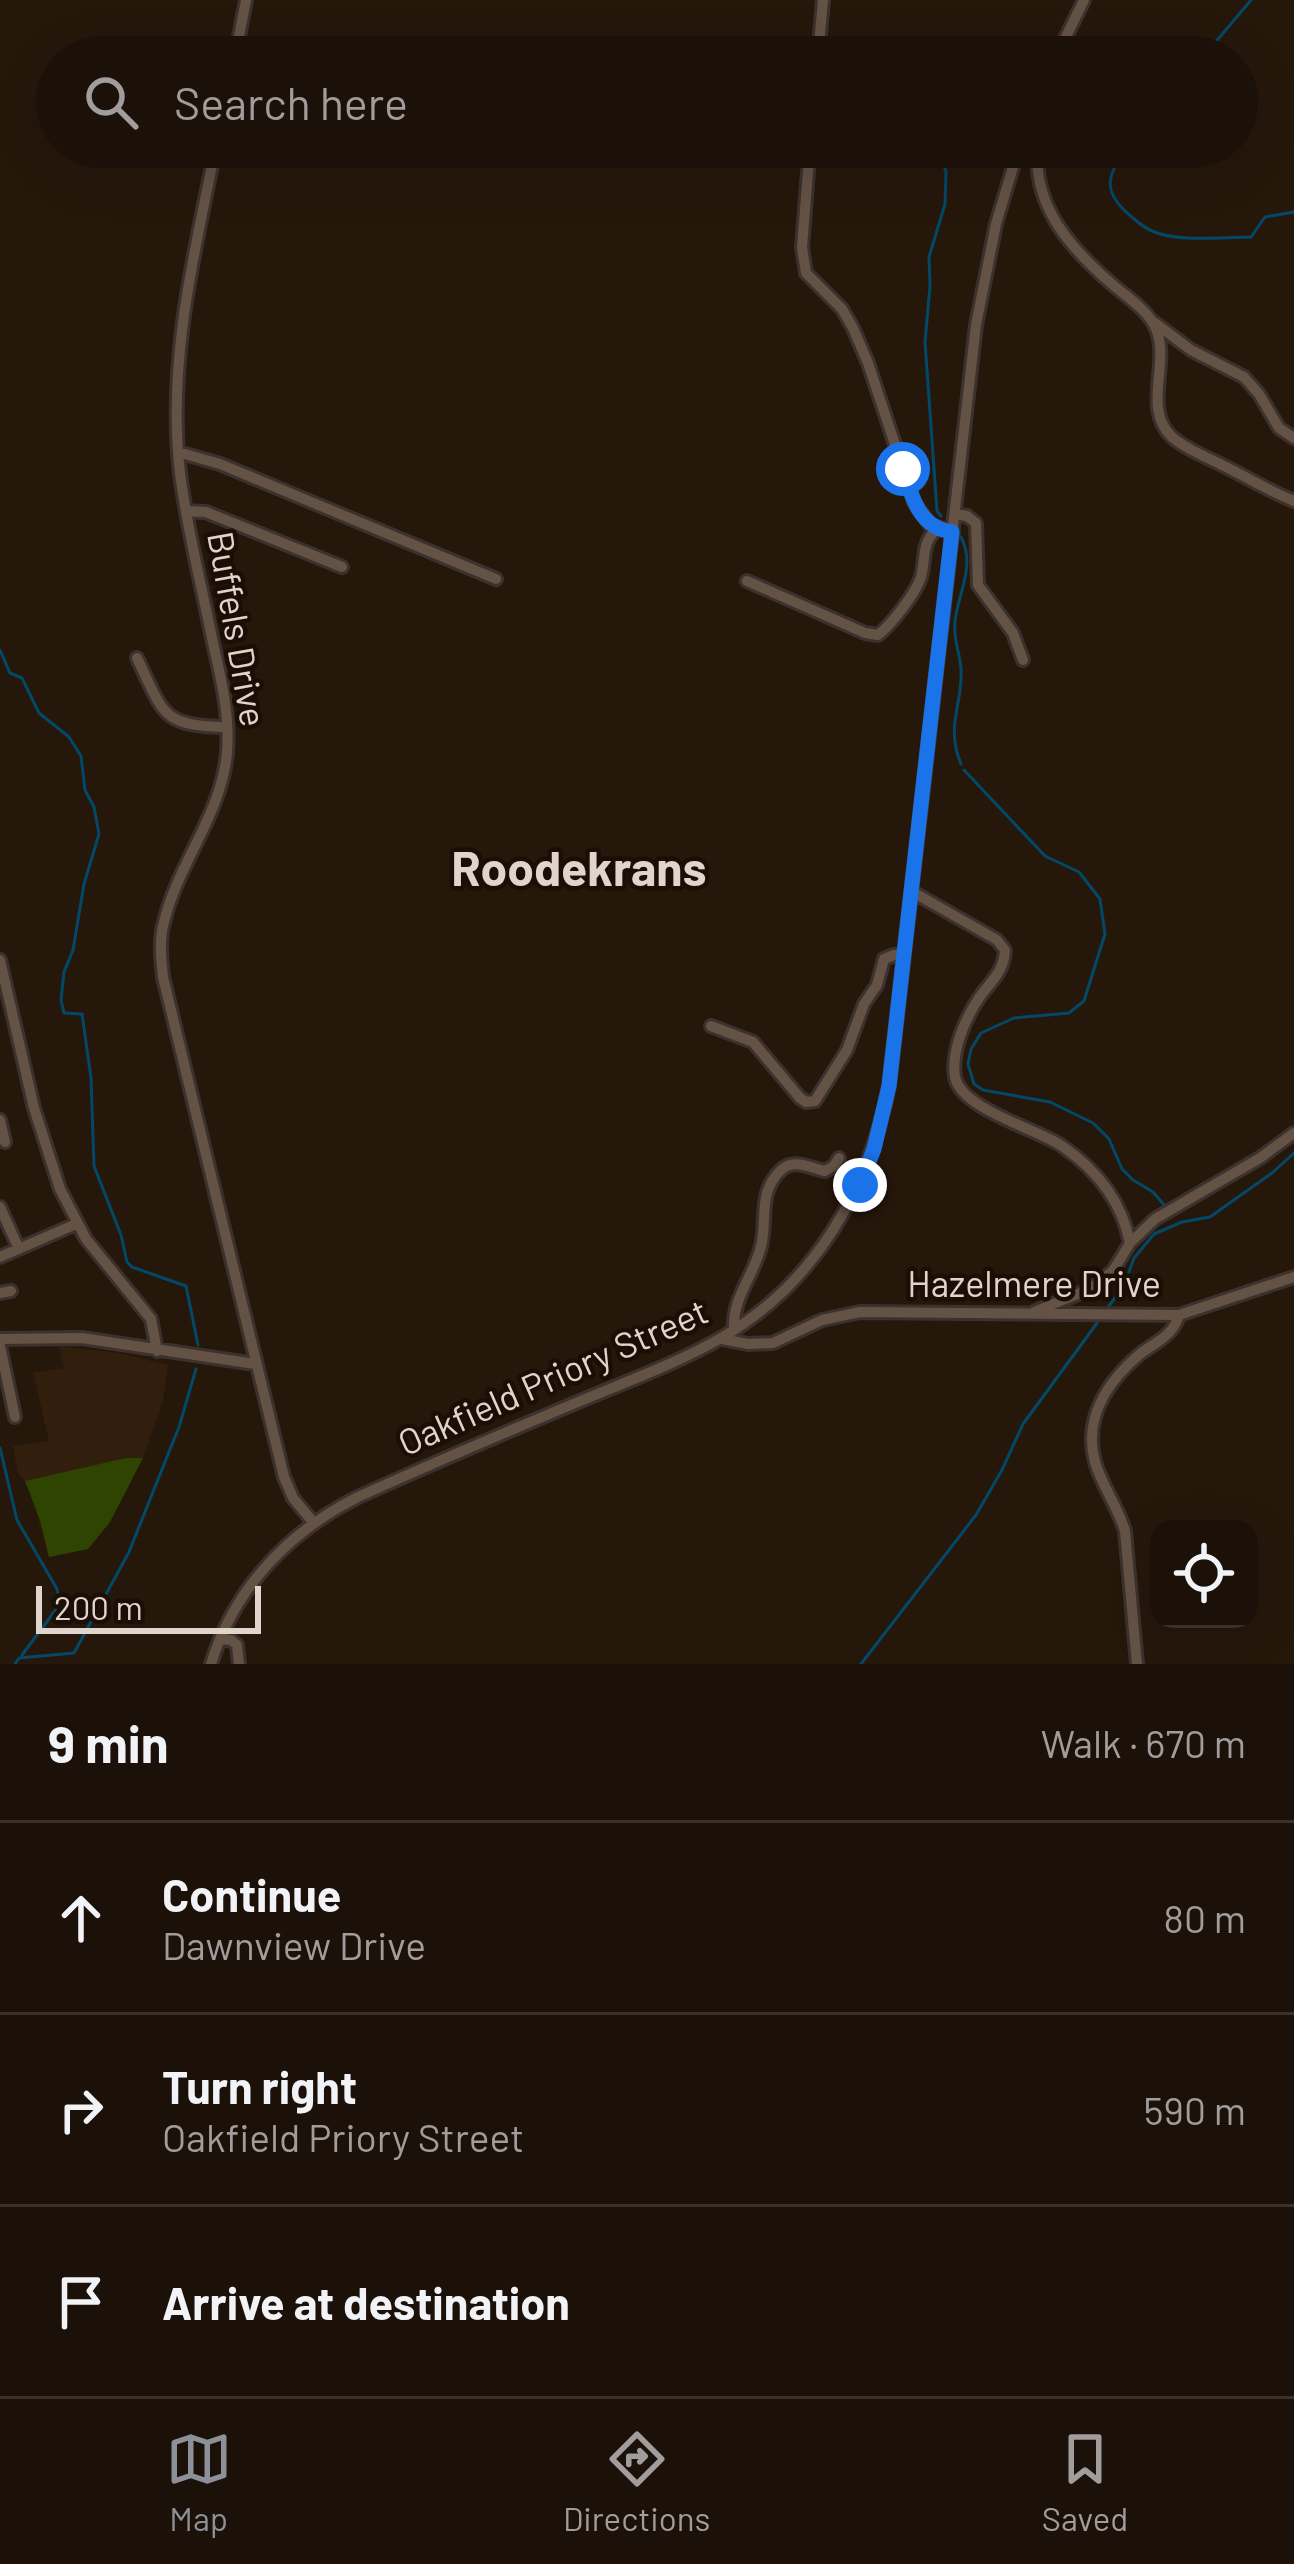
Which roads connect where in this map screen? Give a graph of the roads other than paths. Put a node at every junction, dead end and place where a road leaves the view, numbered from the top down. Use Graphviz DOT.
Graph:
graph roads {
  1 [pos="246,0"];
  2 [pos="823,0"];
  3 [pos="1084,0"];
  4 [pos="239,36"];
  5 [pos="820,36"];
  6 [pos="1066,36"];
  7 [pos="212,168"];
  8 [pos="808,168"];
  9 [pos="1013,168"];
  10 [pos="1038,168"];
  11 [pos="1153,321"];
  12 [pos="1294,438"];
  13 [pos="178,452"];
  14 [pos="1294,501"];
  15 [pos="186,512"];
  16 [pos="955,514"];
  17 [pos="938,530"];
  18 [pos="952,532"];
  19 [pos="342,567"];
  20 [pos="496,579"];
  21 [pos="747,581"];
  22 [pos="137,658"];
  23 [pos="1023,660"];
  24 [pos="227,727"];
  25 [pos="911,891"];
  26 [pos="904,955"];
  27 [pos="0,960"];
  28 [pos="4,1007"];
  29 [pos="711,1026"];
  30 [pos="0,1120"];
  31 [pos="1294,1133"];
  32 [pos="4,1142"];
  33 [pos="839,1158"];
  34 [pos="0,1207"];
  35 [pos="76,1224"];
  36 [pos="1130,1243"];
  37 [pos="19,1249"];
  38 [pos="0,1257"];
  39 [pos="1294,1277"];
  40 [pos="1026,1315"];
  41 [pos="1179,1315"];
  42 [pos="734,1330"];
  43 [pos="720,1338"];
  44 [pos="0,1342"];
  45 [pos="157,1351"];
  46 [pos="255,1364"];
  47 [pos="15,1417"];
  48 [pos="313,1522"];
  49 [pos="220,1639"];
  50 [pos="211,1664"];
  51 [pos="239,1664"];
  52 [pos="1137,1664"];
  1 -- 4 [label="street"];
  2 -- 5 [label="street"];
  3 -- 6 [label="street"];
  7 -- 13 [label="street, Buffels Drive"];
  8 -- 17 [label="street"];
  9 -- 16 [label="street, Oakfield Priory Street"];
  10 -- 11 [label="street"];
  11 -- 12 [label="street"];
  11 -- 14 [label="street"];
  13 -- 15 [label="street, Buffels Drive"];
  13 -- 20 [label="street"];
  15 -- 19 [label="street"];
  15 -- 24 [label="street, Buffels Drive"];
  16 -- 18 [label="street, Oakfield Priory Street"];
  16 -- 23 [label="street"];
  17 -- 18 [label="street"];
  17 -- 21 [label="street"];
  18 -- 25 [label="street, Oakfield Priory Street"];
  22 -- 24 [label="street"];
  24 -- 46 [label="street, Buffels Drive"];
  25 -- 26 [label="street, Oakfield Priory Street"];
  25 -- 36 [label="street"];
  26 -- 29 [label="street"];
  26 -- 42 [label="street, Oakfield Priory Street"];
  27 -- 28 [label="street"];
  28 -- 35 [label="street"];
  30 -- 32 [label="street"];
  31 -- 36 [label="street"];
  33 -- 42 [label="street"];
  34 -- 37 [label="street"];
  35 -- 37 [label="street"];
  35 -- 45 [label="street"];
  36 -- 40 [label="street"];
  37 -- 38 [label="street"];
  39 -- 41 [label="street"];
  40 -- 41 [label="street, Hazelmere Drive"];
  40 -- 43 [label="street, Hazelmere Drive"];
  41 -- 52 [label="street, Hazelmere Drive"];
  42 -- 43 [label="street, Oakfield Priory Street"];
  43 -- 48 [label="street, Oakfield Priory Street"];
  44 -- 45 [label="street"];
  44 -- 47 [label="street"];
  45 -- 46 [label="street"];
  46 -- 48 [label="street, Buffels Drive"];
  48 -- 49 [label="street, Oakfield Priory Street"];
  49 -- 50 [label="street, Oakfield Priory Street"];
  49 -- 51 [label="street"];
}
